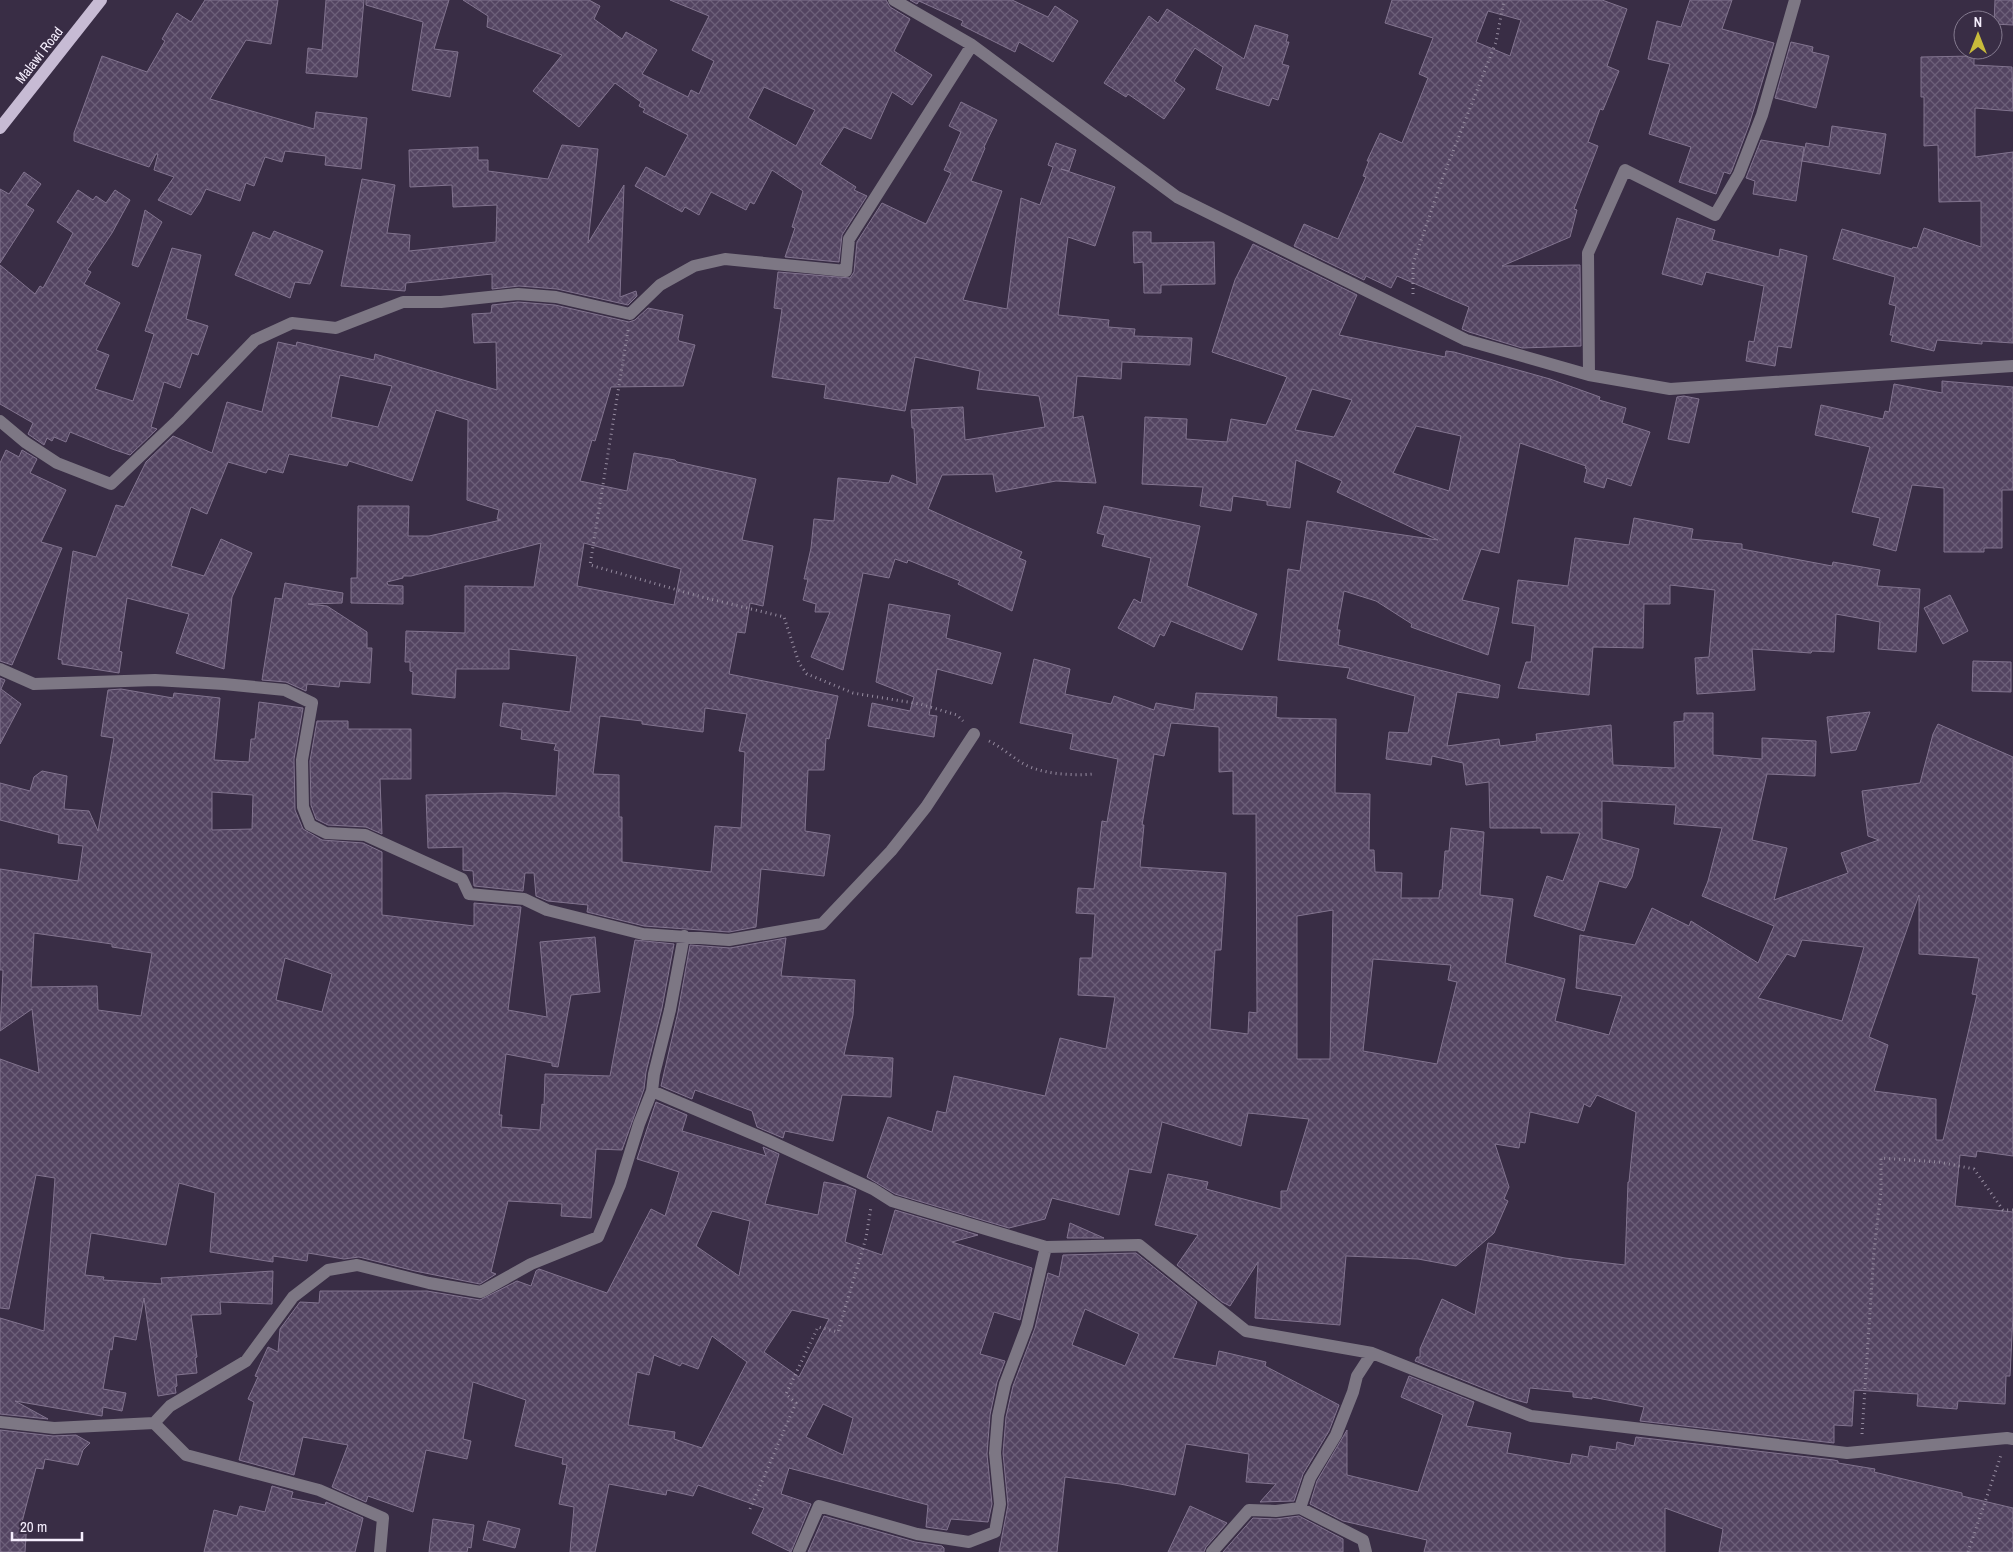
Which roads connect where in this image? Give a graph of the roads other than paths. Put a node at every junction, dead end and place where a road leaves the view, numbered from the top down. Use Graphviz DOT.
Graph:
graph roads {
  1 [pos="101,0"];
  2 [pos="894,0"];
  3 [pos="1795,0"];
  4 [pos="972,45"];
  5 [pos="0,128"];
  6 [pos="2013,366"];
  7 [pos="1589,375"];
  8 [pos="0,421"];
  9 [pos="0,669"];
  10 [pos="974,734"];
  11 [pos="684,936"];
  12 [pos="652,1091"];
  13 [pos="1046,1247"];
  14 [pos="1372,1353"];
  15 [pos="0,1422"];
  16 [pos="154,1423"];
  17 [pos="2010,1439"];
  18 [pos="1300,1508"];
  19 [pos="380,1552"];
  20 [pos="799,1552"];
  21 [pos="1212,1552"];
  22 [pos="1366,1552"];
  1 -- 5 [label="main road, Malawi Road"];
  2 -- 4 [label="street"];
  3 -- 7 [label="street"];
  4 -- 7 [label="street"];
  4 -- 8 [label="street"];
  6 -- 7 [label="street"];
  9 -- 11 [label="street"];
  10 -- 11 [label="street"];
  11 -- 12 [label="street"];
  12 -- 13 [label="street"];
  12 -- 16 [label="street"];
  13 -- 14 [label="street"];
  13 -- 20 [label="street"];
  14 -- 17 [label="street"];
  14 -- 18 [label="street"];
  15 -- 16 [label="street"];
  16 -- 19 [label="street"];
  18 -- 21 [label="street"];
  18 -- 22 [label="street"];
}
